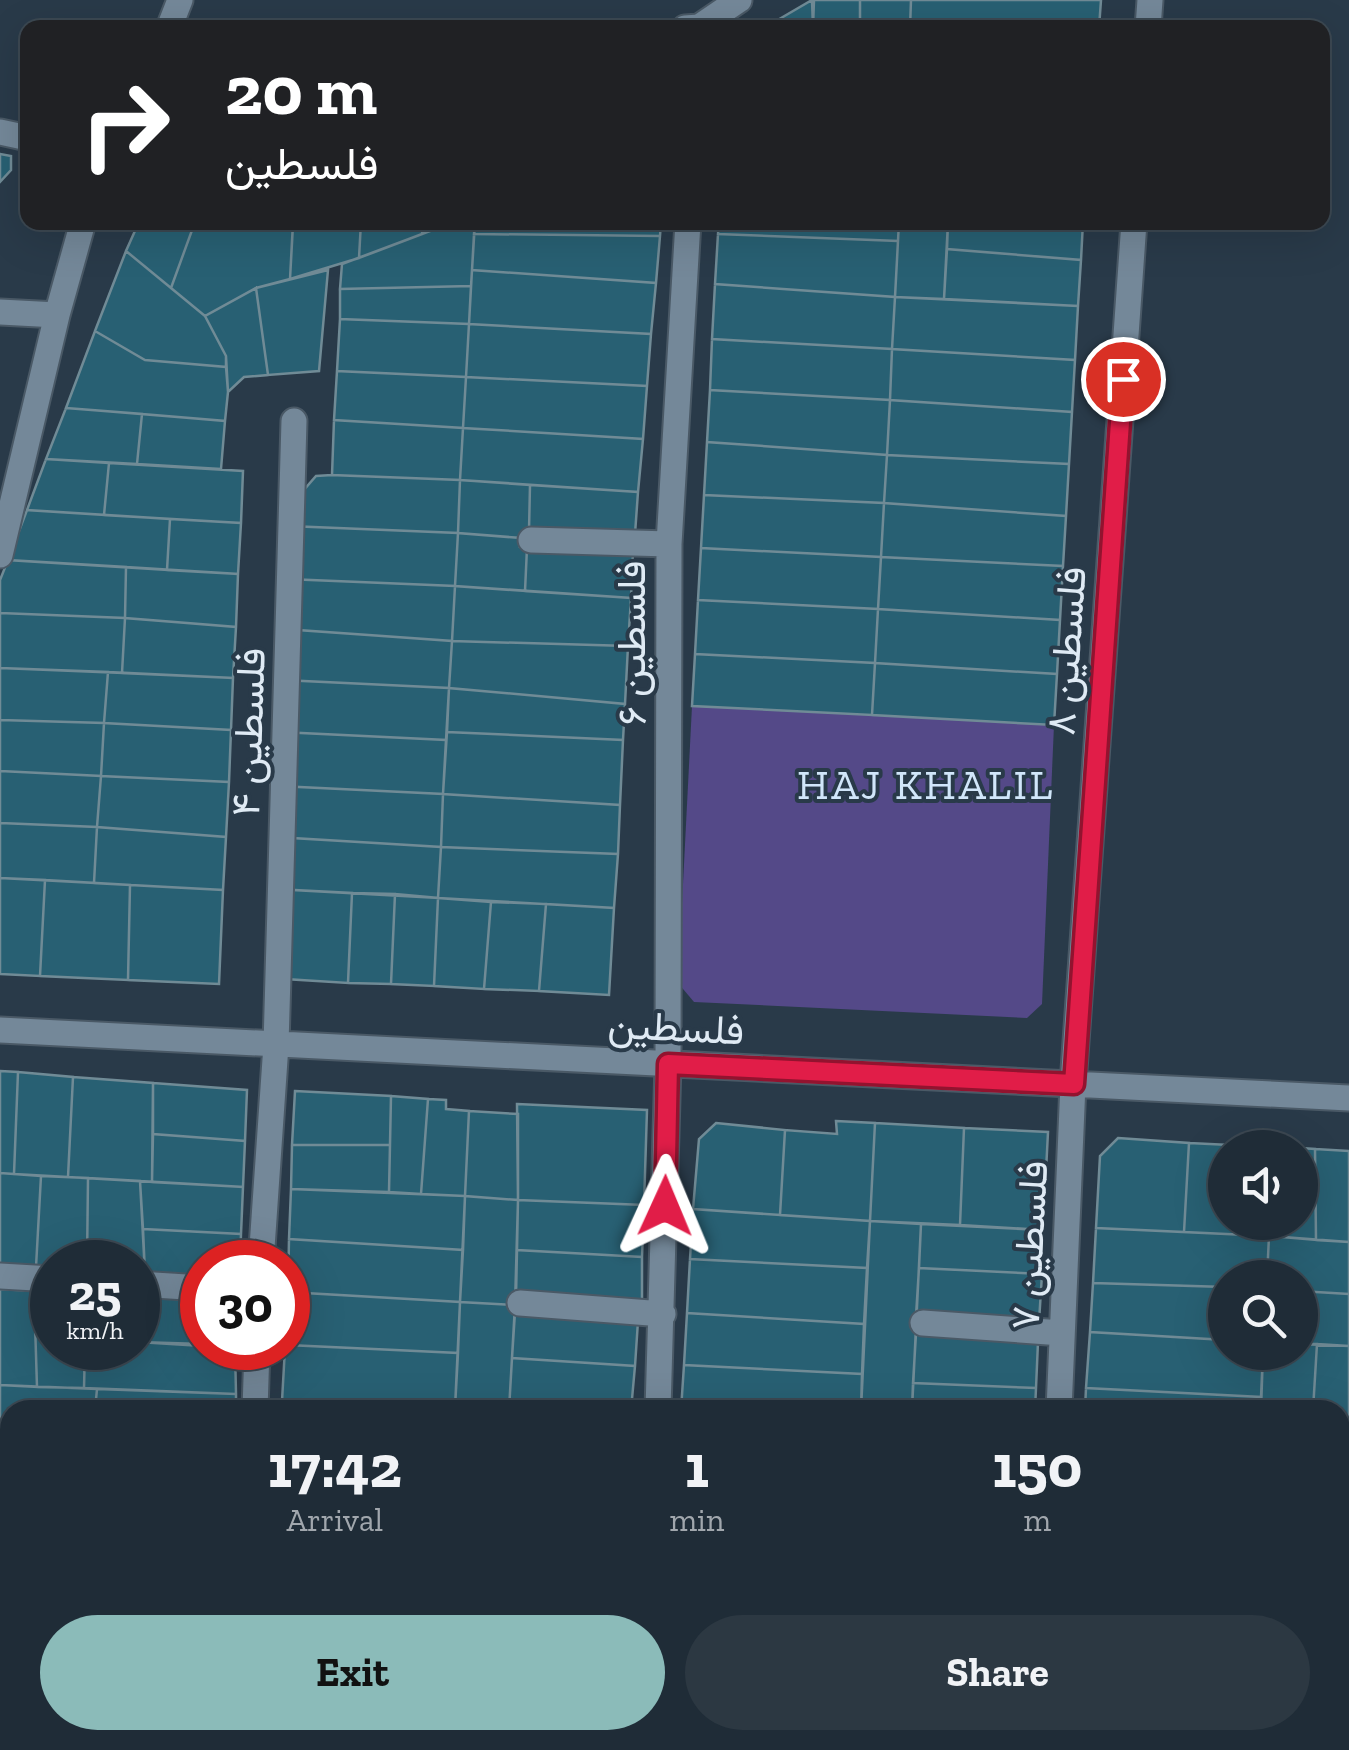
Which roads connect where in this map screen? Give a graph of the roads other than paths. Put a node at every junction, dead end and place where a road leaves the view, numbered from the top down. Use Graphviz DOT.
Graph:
graph roads {
  1 [pos="739,0"];
  2 [pos="709,20"];
  3 [pos="82,230"];
  4 [pos="688,230"];
  5 [pos="1133,230"];
  6 [pos="0,312"];
  7 [pos="57,315"];
  8 [pos="294,421"];
  9 [pos="530,540"];
  10 [pos="669,544"];
  11 [pos="0,555"];
  12 [pos="0,1030"];
  13 [pos="276,1044"];
  14 [pos="668,1064"];
  15 [pos="1074,1084"];
  16 [pos="1349,1098"];
  17 [pos="263,1240"];
  18 [pos="0,1276"];
  19 [pos="30,1278"];
  20 [pos="520,1303"];
  21 [pos="662,1314"];
  22 [pos="923,1323"];
  23 [pos="1062,1333"];
  24 [pos="256,1370"];
  25 [pos="255,1400"];
  26 [pos="658,1400"];
  27 [pos="1059,1400"];
  1 -- 2 [label="street"];
  3 -- 7 [label="street"];
  4 -- 10 [label="street, فلسطین ۶"];
  5 -- 15 [label="street, فلسطین ۸"];
  6 -- 7 [label="street"];
  7 -- 11 [label="street"];
  8 -- 13 [label="street, فلسطین ۴"];
  9 -- 10 [label="street"];
  10 -- 14 [label="street, فلسطین ۶"];
  12 -- 13 [label="street, فلسطین"];
  13 -- 14 [label="street, فلسطین"];
  13 -- 17 [label="street, فلسطین ۴"];
  14 -- 15 [label="street, فلسطین"];
  14 -- 21 [label="street, فلسطین ۶"];
  15 -- 16 [label="street, فلسطین"];
  15 -- 23 [label="street, فلسطین ۷"];
  18 -- 19 [label="street"];
  20 -- 21 [label="street"];
  21 -- 26 [label="street, فلسطین ۶"];
  22 -- 23 [label="street"];
  23 -- 27 [label="street, فلسطین ۷"];
  24 -- 25 [label="street"];
}
